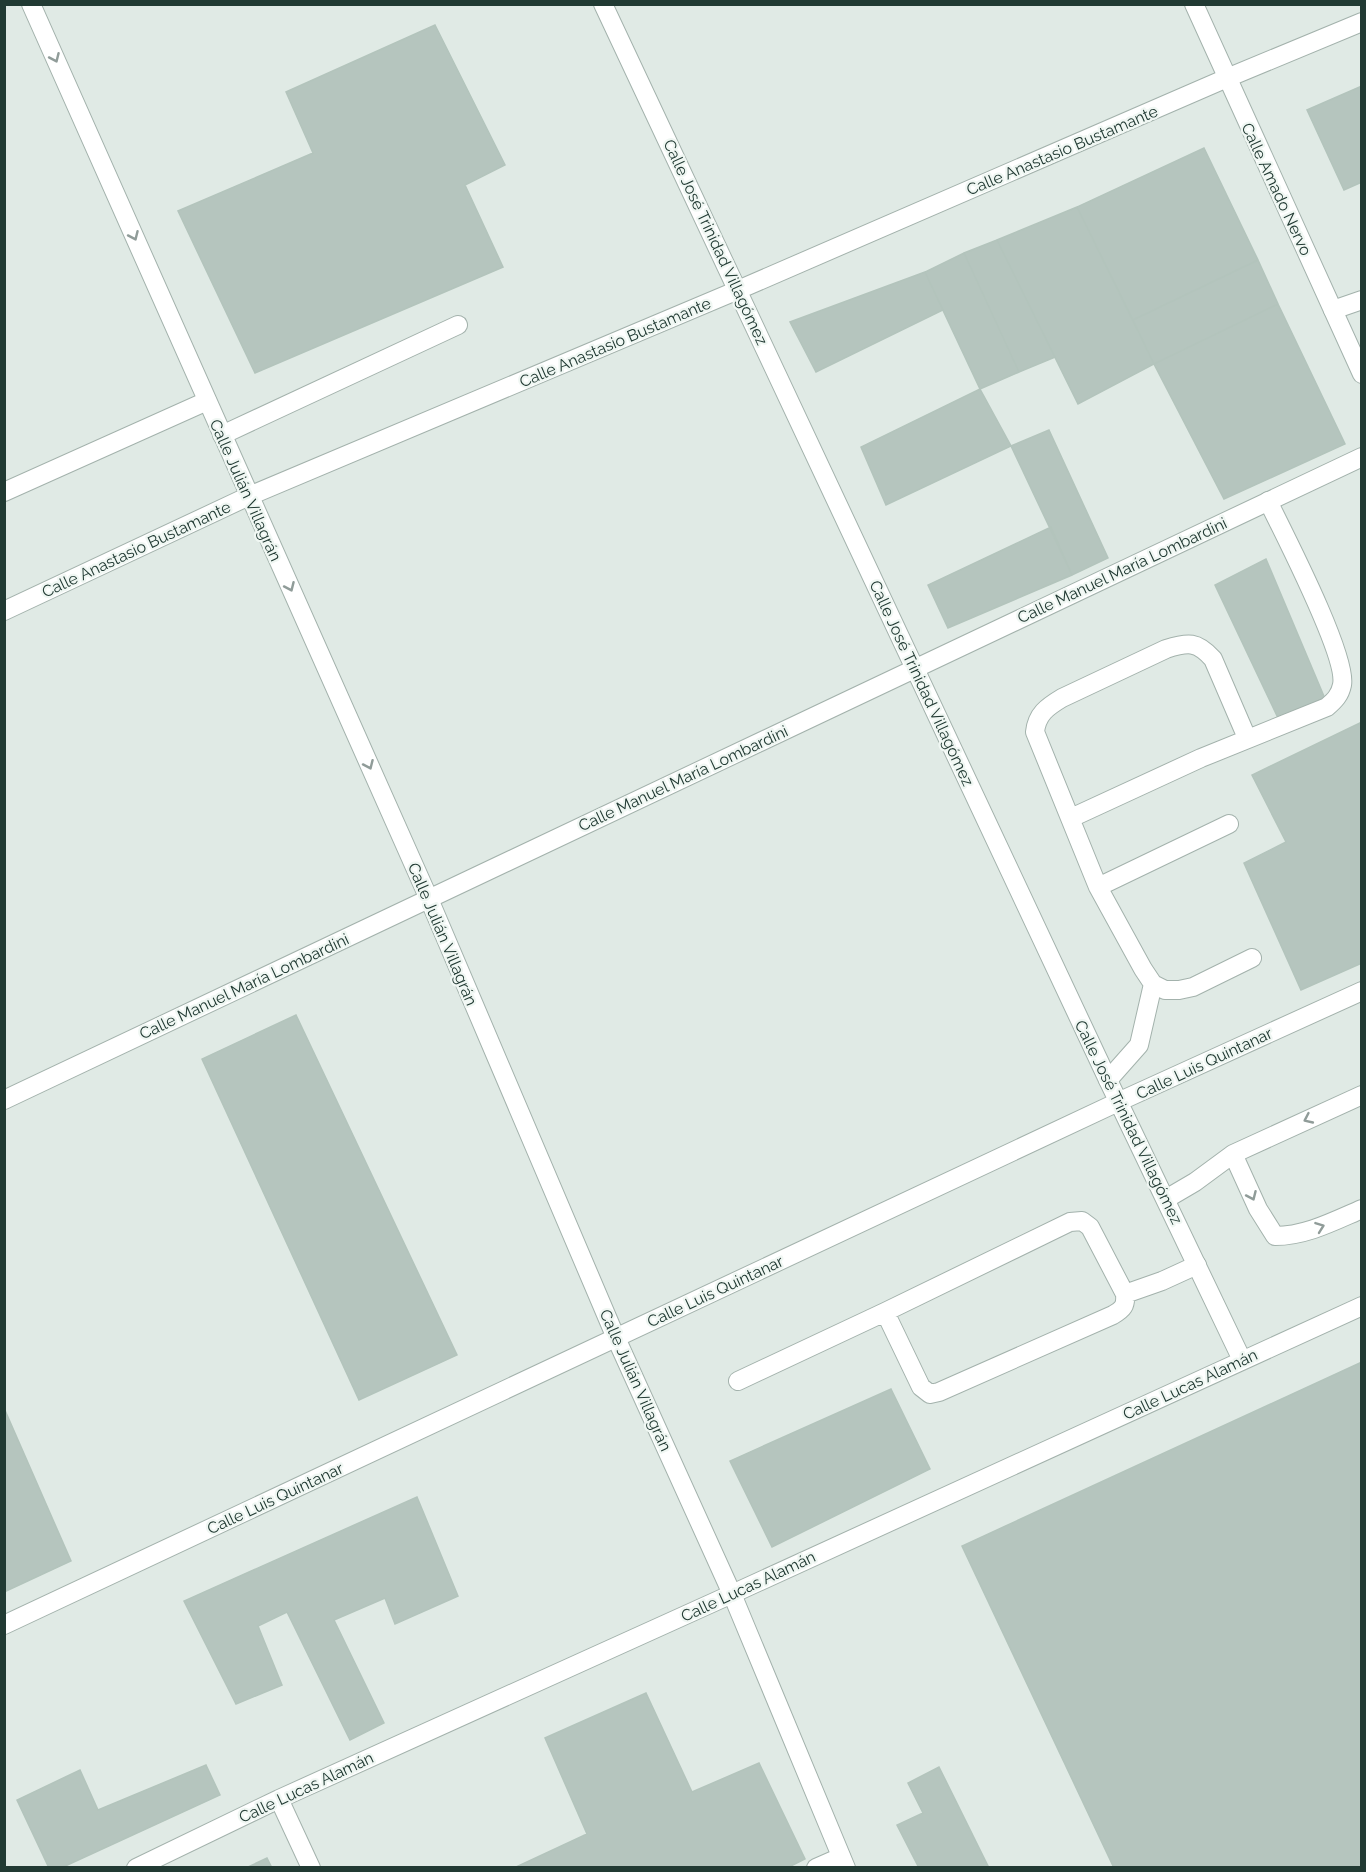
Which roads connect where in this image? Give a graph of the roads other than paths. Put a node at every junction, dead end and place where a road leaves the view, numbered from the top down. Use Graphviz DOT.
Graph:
graph roads {
  1 [pos="603,4"];
  2 [pos="1194,4"];
  3 [pos="36,6"];
  4 [pos="1362,22"];
  5 [pos="1227,78"];
  6 [pos="738,290"];
  7 [pos="1362,300"];
  8 [pos="1333,310"];
  9 [pos="458,325"];
  10 [pos="1362,374"];
  11 [pos="207,401"];
  12 [pos="222,435"];
  13 [pos="1362,457"];
  14 [pos="4,492"];
  15 [pos="249,496"];
  16 [pos="1268,501"];
  17 [pos="4,611"];
  18 [pos="915,668"];
  19 [pos="1246,738"];
  20 [pos="1071,818"];
  21 [pos="1228,824"];
  22 [pos="1098,887"];
  23 [pos="429,899"];
  24 [pos="1252,958"];
  25 [pos="1153,984"];
  26 [pos="1362,991"];
  27 [pos="1108,1080"];
  28 [pos="1362,1095"];
  29 [pos="4,1100"];
  30 [pos="1118,1102"];
  31 [pos="1233,1154"];
  32 [pos="1166,1199"];
  33 [pos="1362,1209"];
  34 [pos="1197,1265"];
  35 [pos="1125,1294"];
  36 [pos="1362,1306"];
  37 [pos="885,1312"];
  38 [pos="616,1338"];
  39 [pos="1242,1360"];
  40 [pos="738,1381"];
  41 [pos="732,1594"];
  42 [pos="4,1625"];
  43 [pos="279,1799"];
  44 [pos="843,1862"];
  45 [pos="136,1868"];
  46 [pos="311,1868"];
  47 [pos="816,1868"];
  1 -- 6 [label="street, Calle José Trinidad Villagómez"];
  2 -- 5 [label="street, Calle Amado Nervo"];
  3 -- 11 [label="street, Calle Julián Villagrán, one-way"];
  4 -- 5 [label="street, Calle Anastasio Bustamante"];
  5 -- 6 [label="street, Calle Anastasio Bustamante"];
  5 -- 8 [label="street, Calle Amado Nervo"];
  6 -- 15 [label="street, Calle Anastasio Bustamante"];
  6 -- 18 [label="street, Calle José Trinidad Villagómez"];
  7 -- 8 [label="street"];
  8 -- 10 [label="street, Calle Amado Nervo"];
  9 -- 12 [label="street"];
  11 -- 12 [label="street, Calle Julián Villagrán"];
  11 -- 14 [label="street"];
  12 -- 15 [label="street, Calle Julián Villagrán"];
  13 -- 16 [label="street, Calle Manuel María Lombardini"];
  15 -- 17 [label="street, Calle Anastasio Bustamante"];
  15 -- 23 [label="street, Calle Julián Villagrán, one-way"];
  16 -- 18 [label="street, Calle Manuel María Lombardini"];
  16 -- 19 [label="street"];
  18 -- 23 [label="street, Calle Manuel María Lombardini"];
  18 -- 27 [label="street, Calle José Trinidad Villagómez"];
  19 -- 20 [label="street"];
  19 -- 20 [label="street"];
  20 -- 22 [label="street"];
  21 -- 22 [label="street"];
  22 -- 25 [label="street"];
  23 -- 29 [label="street, Calle Manuel María Lombardini"];
  23 -- 38 [label="street, Calle Julián Villagrán"];
  24 -- 25 [label="street"];
  25 -- 27 [label="street"];
  26 -- 30 [label="street, Calle Luis Quintanar"];
  27 -- 30 [label="street, Calle José Trinidad Villagómez"];
  28 -- 31 [label="street, one-way"];
  30 -- 32 [label="street, Calle José Trinidad Villagómez"];
  30 -- 38 [label="street, Calle Luis Quintanar"];
  31 -- 32 [label="street"];
  31 -- 33 [label="street, one-way"];
  32 -- 34 [label="street, Calle José Trinidad Villagómez"];
  34 -- 35 [label="street"];
  34 -- 39 [label="street, Calle José Trinidad Villagómez"];
  35 -- 37 [label="street"];
  35 -- 37 [label="street"];
  36 -- 39 [label="street, Calle Lucas Alamán"];
  37 -- 40 [label="street"];
  38 -- 41 [label="street, Calle Julián Villagrán"];
  38 -- 42 [label="street, Calle Luis Quintanar"];
  39 -- 41 [label="street, Calle Lucas Alamán"];
  41 -- 43 [label="street, Calle Lucas Alamán"];
  41 -- 44 [label="street, Calle Julián Villagrán"];
  43 -- 45 [label="street, Calle Lucas Alamán"];
  43 -- 46 [label="street"];
  44 -- 47 [label="street"];
}
